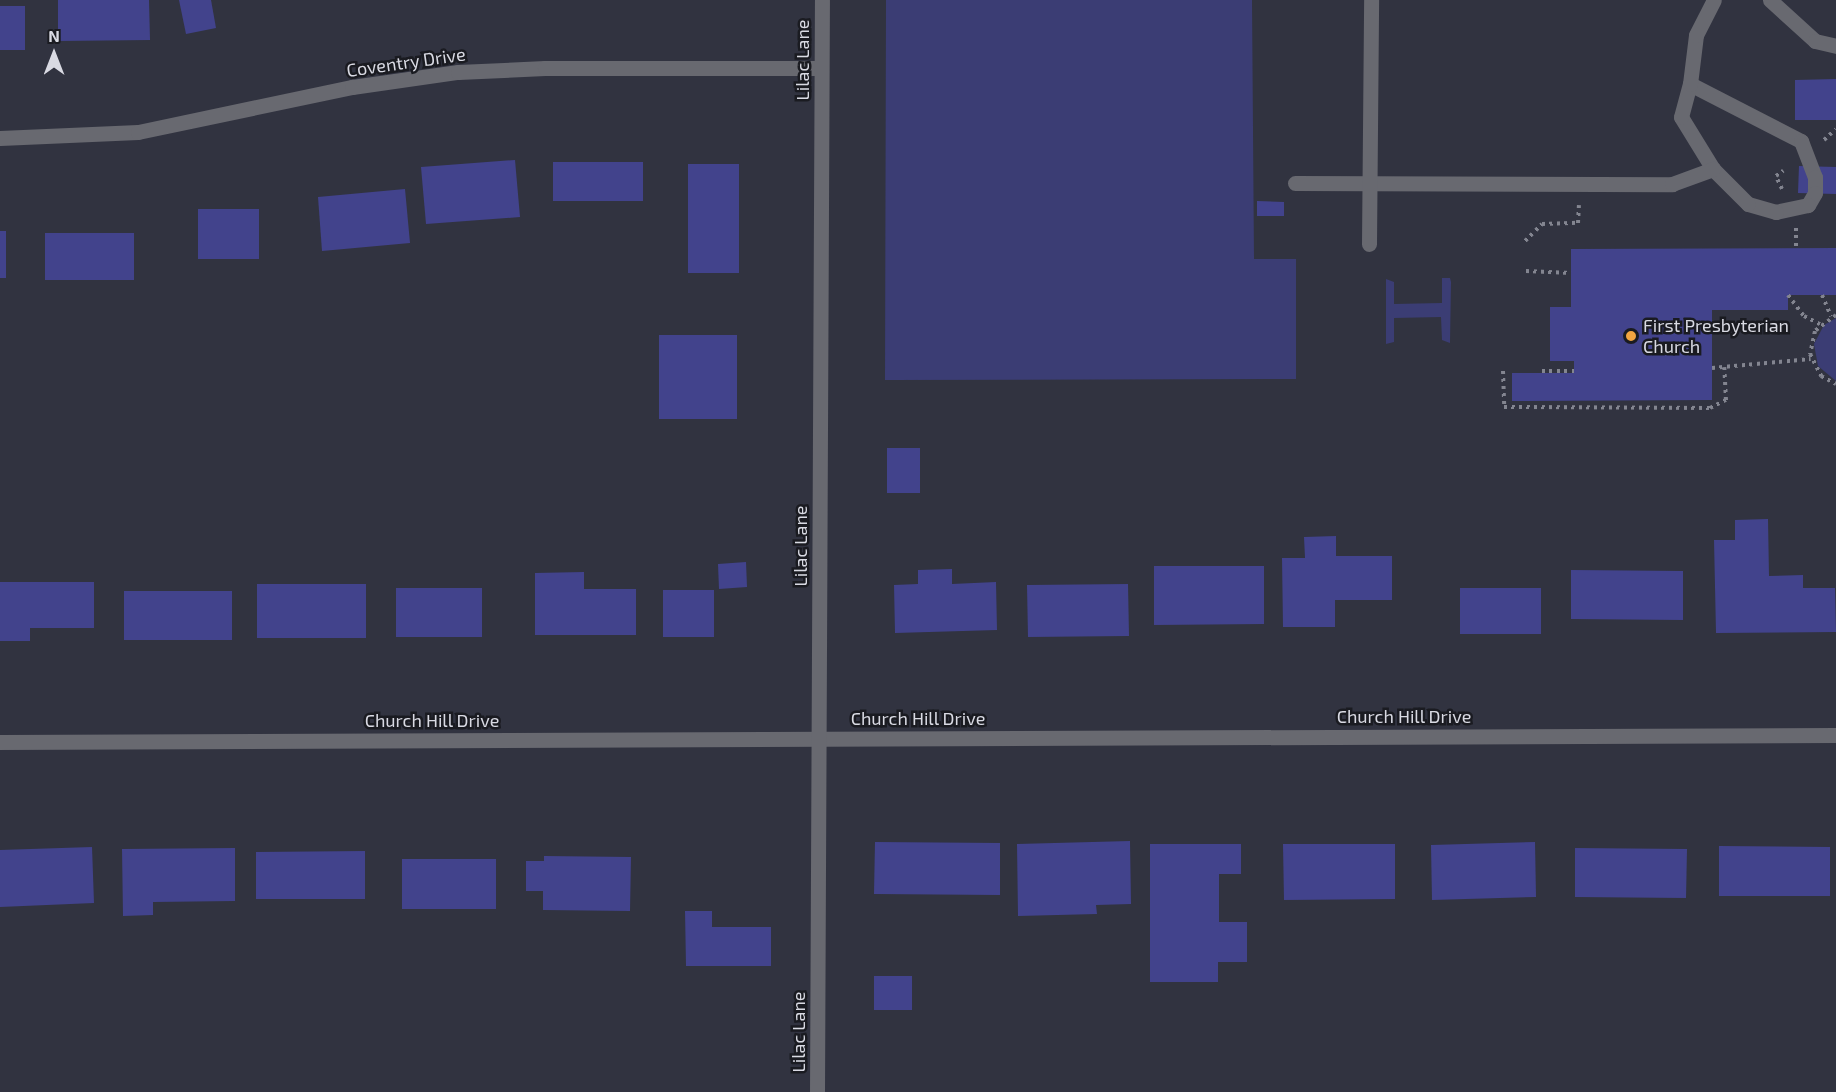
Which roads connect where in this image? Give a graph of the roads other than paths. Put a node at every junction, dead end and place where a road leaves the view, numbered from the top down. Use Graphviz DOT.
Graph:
graph roads {
  1 [pos="822,0"];
  2 [pos="1371,0"];
  3 [pos="1714,0"];
  4 [pos="1770,0"];
  5 [pos="1836,46"];
  6 [pos="821,68"];
  7 [pos="1690,84"];
  8 [pos="0,138"];
  9 [pos="1713,169"];
  10 [pos="1295,183"];
  11 [pos="1370,184"];
  12 [pos="1369,244"];
  13 [pos="1836,735"];
  14 [pos="819,738"];
  15 [pos="0,742"];
  16 [pos="817,1092"];
  1 -- 6 [label="street, Lilac Lane"];
  2 -- 11 [label="street"];
  3 -- 7 [label="street"];
  4 -- 5 [label="street"];
  6 -- 8 [label="street, Coventry Drive"];
  6 -- 14 [label="street, Lilac Lane"];
  7 -- 9 [label="street"];
  7 -- 9 [label="street"];
  9 -- 11 [label="street"];
  10 -- 11 [label="street"];
  11 -- 12 [label="street"];
  13 -- 14 [label="street, Church Hill Drive"];
  14 -- 15 [label="street, Church Hill Drive"];
  14 -- 16 [label="street, Lilac Lane"];
}
